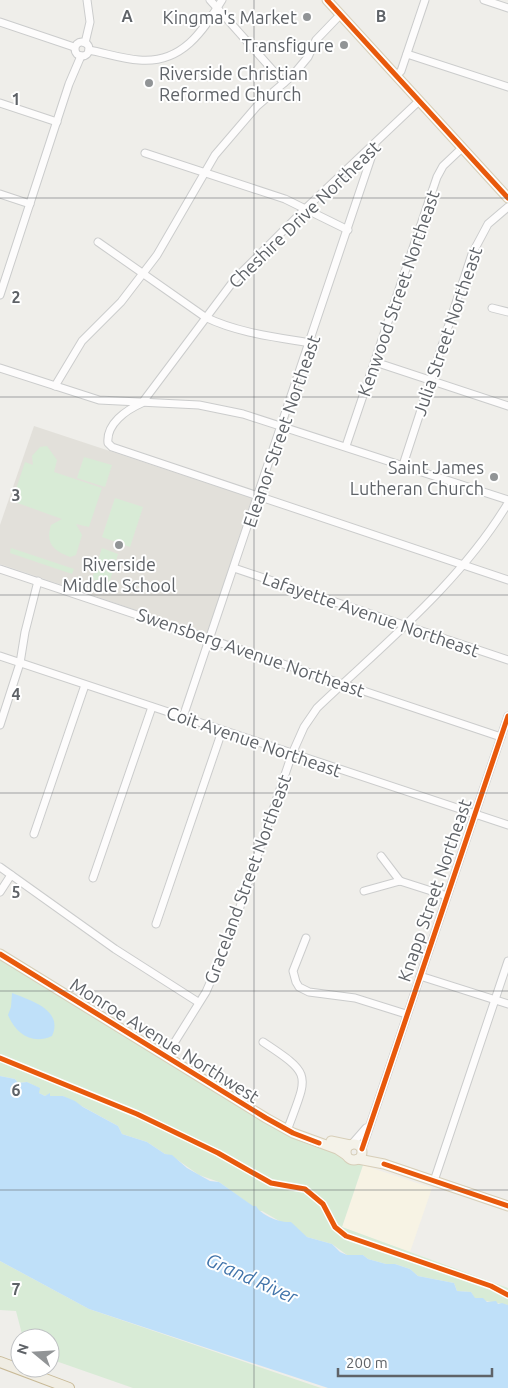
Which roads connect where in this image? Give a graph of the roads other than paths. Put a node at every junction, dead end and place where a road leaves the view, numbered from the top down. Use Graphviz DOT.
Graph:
graph roads {
  1 [pos="86,0"];
  2 [pos="210,0"];
  3 [pos="222,0"];
  4 [pos="425,0"];
  5 [pos="484,0"];
  6 [pos="331,2"];
  7 [pos="217,8"];
  8 [pos="508,8"];
  9 [pos="340,15"];
  10 [pos="0,22"];
  11 [pos="85,43"];
  12 [pos="74,46"];
  13 [pos="89,50"];
  14 [pos="407,54"];
  15 [pos="81,56"];
  16 [pos="396,76"];
  17 [pos="284,83"];
  18 [pos="508,87"];
  19 [pos="419,101"];
  20 [pos="0,103"];
  21 [pos="57,122"];
  22 [pos="376,144"];
  23 [pos="462,148"];
  24 [pos="145,153"];
  25 [pos="203,173"];
  26 [pos="0,194"];
  27 [pos="508,198"];
  28 [pos="30,204"];
  29 [pos="508,207"];
  30 [pos="305,209"];
  31 [pos="348,230"];
  32 [pos="98,242"];
  33 [pos="144,274"];
  34 [pos="2,285"];
  35 [pos="0,295"];
  36 [pos="492,308"];
  37 [pos="508,312"];
  38 [pos="205,317"];
  39 [pos="311,343"];
  40 [pos="375,362"];
  41 [pos="0,368"];
  42 [pos="430,380"];
  43 [pos="54,386"];
  44 [pos="142,403"];
  45 [pos="508,406"];
  46 [pos="283,426"];
  47 [pos="346,446"];
  48 [pos="402,465"];
  49 [pos="259,496"];
  50 [pos="508,502"];
  51 [pos="463,565"];
  52 [pos="234,568"];
  53 [pos="0,569"];
  54 [pos="508,580"];
  55 [pos="38,581"];
  56 [pos="404,625"];
  57 [pos="210,638"];
  58 [pos="0,656"];
  59 [pos="508,660"];
  60 [pos="20,663"];
  61 [pos="343,683"];
  62 [pos="85,685"];
  63 [pos="152,707"];
  64 [pos="508,716"];
  65 [pos="184,717"];
  66 [pos="0,725"];
  67 [pos="222,731"];
  68 [pos="501,736"];
  69 [pos="292,754"];
  70 [pos="474,815"];
  71 [pos="508,825"];
  72 [pos="34,834"];
  73 [pos="381,856"];
  74 [pos="0,867"];
  75 [pos="11,874"];
  76 [pos="93,878"];
  77 [pos="400,881"];
  78 [pos="364,891"];
  79 [pos="0,892"];
  80 [pos="447,896"];
  81 [pos="156,924"];
  82 [pos="306,938"];
  83 [pos="0,954"];
  84 [pos="508,961"];
  85 [pos="420,976"];
  86 [pos="495,1000"];
  87 [pos="198,1002"];
  88 [pos="508,1004"];
  89 [pos="406,1014"];
  90 [pos="263,1042"];
  91 [pos="166,1056"];
  92 [pos="369,1123"];
  93 [pos="288,1128"];
  94 [pos="330,1144"];
  95 [pos="351,1144"];
  96 [pos="361,1153"];
  97 [pos="346,1155"];
  98 [pos="434,1181"];
  99 [pos="507,1204"];
  100 [pos="0,1362"];
  101 [pos="69,1388"];
  1 -- 11 [label="street"];
  2 -- 7 [label="street"];
  3 -- 7 [label="street"];
  4 -- 14 [label="street"];
  5 -- 8 [label="street"];
  6 -- 9 [label="main road"];
  7 -- 13 [label="street"];
  7 -- 17 [label="street"];
  9 -- 16 [label="main road"];
  9 -- 17 [label="street"];
  10 -- 12 [label="street"];
  11 -- 12 [label="street"];
  11 -- 13 [label="street"];
  12 -- 15 [label="street"];
  13 -- 15 [label="street"];
  14 -- 16 [label="street"];
  14 -- 18 [label="street"];
  15 -- 21 [label="street"];
  16 -- 19 [label="main road"];
  17 -- 25 [label="street"];
  19 -- 22 [label="street, Cheshire Drive Northeast"];
  19 -- 23 [label="main road"];
  20 -- 21 [label="street"];
  21 -- 28 [label="street"];
  22 -- 30 [label="street, Cheshire Drive Northeast"];
  22 -- 31 [label="street, Eleanor Street Northeast"];
  23 -- 27 [label="main road"];
  23 -- 40 [label="street, Kenwood Street Northeast"];
  24 -- 25 [label="street"];
  25 -- 30 [label="street"];
  25 -- 33 [label="street"];
  26 -- 28 [label="street"];
  28 -- 34 [label="street"];
  29 -- 42 [label="street, Julia Street Northeast"];
  30 -- 31 [label="street"];
  30 -- 38 [label="street, Cheshire Drive Northeast"];
  31 -- 39 [label="street, Eleanor Street Northeast"];
  32 -- 33 [label="street"];
  33 -- 38 [label="street"];
  33 -- 43 [label="street"];
  34 -- 35 [label="street"];
  36 -- 37 [label="street"];
  38 -- 39 [label="street"];
  38 -- 44 [label="street, Cheshire Drive Northeast"];
  39 -- 46 [label="street, Eleanor Street Northeast"];
  40 -- 42 [label="street"];
  40 -- 47 [label="street, Kenwood Street Northeast"];
  41 -- 43 [label="street"];
  42 -- 45 [label="street"];
  42 -- 48 [label="street, Julia Street Northeast"];
  43 -- 44 [label="street"];
  44 -- 46 [label="street"];
  44 -- 49 [label="street, Cheshire Drive Northeast"];
  46 -- 47 [label="street"];
  46 -- 49 [label="street, Eleanor Street Northeast"];
  47 -- 48 [label="street"];
  48 -- 50 [label="street"];
  49 -- 51 [label="street"];
  49 -- 52 [label="street, Eleanor Street Northeast"];
  50 -- 51 [label="street, Graceland Street Northeast"];
  51 -- 54 [label="street"];
  51 -- 56 [label="street, Graceland Street Northeast"];
  52 -- 56 [label="street, Lafayette Avenue Northeast"];
  52 -- 57 [label="street, Eleanor Street Northeast"];
  53 -- 55 [label="street, Swensberg Avenue Northeast"];
  55 -- 57 [label="street, Swensberg Avenue Northeast"];
  55 -- 60 [label="street"];
  56 -- 59 [label="street, Lafayette Avenue Northeast"];
  56 -- 61 [label="street, Graceland Street Northeast"];
  57 -- 61 [label="street, Swensberg Avenue Northeast"];
  57 -- 65 [label="street, Eleanor Street Northeast"];
  58 -- 60 [label="street, Coit Avenue Northeast"];
  60 -- 62 [label="street, Coit Avenue Northeast"];
  60 -- 66 [label="street"];
  61 -- 68 [label="street, Swensberg Avenue Northeast"];
  61 -- 69 [label="street, Graceland Street Northeast"];
  62 -- 63 [label="street, Coit Avenue Northeast"];
  62 -- 72 [label="street"];
  63 -- 65 [label="street, Coit Avenue Northeast"];
  63 -- 76 [label="street"];
  64 -- 68 [label="street, Knapp Street Northeast"];
  65 -- 67 [label="street, Coit Avenue Northeast"];
  67 -- 69 [label="street, Coit Avenue Northeast"];
  67 -- 81 [label="street"];
  68 -- 70 [label="street, Knapp Street Northeast"];
  69 -- 70 [label="street, Coit Avenue Northeast"];
  69 -- 87 [label="street, Graceland Street Northeast"];
  70 -- 71 [label="street, Coit Avenue Northeast"];
  70 -- 80 [label="street, Knapp Street Northeast"];
  73 -- 77 [label="street"];
  74 -- 75 [label="street"];
  75 -- 79 [label="street"];
  75 -- 87 [label="street"];
  77 -- 78 [label="street"];
  77 -- 80 [label="street"];
  80 -- 85 [label="street, Knapp Street Northeast"];
  82 -- 89 [label="street"];
  83 -- 91 [label="main road, Monroe Avenue Northwest"];
  84 -- 86 [label="street"];
  85 -- 86 [label="street"];
  85 -- 89 [label="street, Knapp Street Northeast"];
  86 -- 88 [label="street"];
  86 -- 98 [label="street"];
  87 -- 91 [label="street, Graceland Street Northeast"];
  89 -- 92 [label="street, Knapp Street Northeast"];
  90 -- 93 [label="street"];
  91 -- 93 [label="main road, Monroe Avenue Northwest"];
  92 -- 95 [label="street"];
  92 -- 96 [label="street, Knapp Street Northeast"];
  93 -- 94 [label="main road, Monroe Avenue Northwest"];
  94 -- 95 [label="main road, Monroe Avenue Northwest"];
  94 -- 97 [label="main road, Monroe Avenue Northwest"];
  95 -- 96 [label="main road"];
  95 -- 97 [label="main road"];
  96 -- 97 [label="main road"];
  96 -- 98 [label="main road"];
  98 -- 99 [label="main road"];
  100 -- 101 [label="highway"];
}
